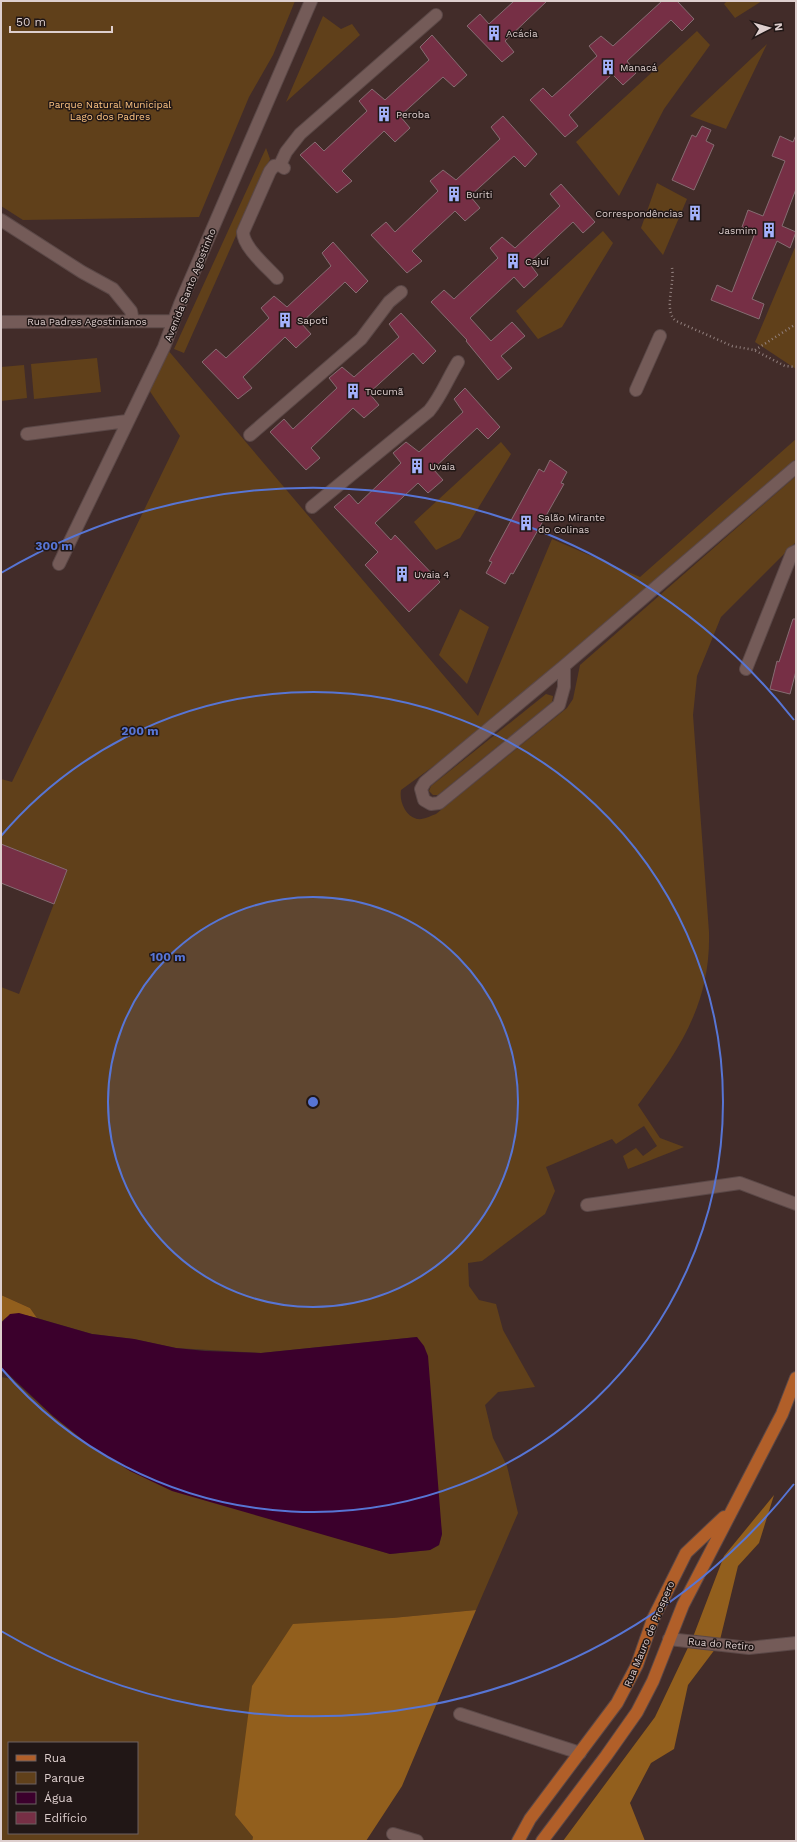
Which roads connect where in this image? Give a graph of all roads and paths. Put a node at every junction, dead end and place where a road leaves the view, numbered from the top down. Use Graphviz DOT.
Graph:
graph roads {
  1 [pos="311,1"];
  2 [pos="436,15"];
  3 [pos="1,220"];
  4 [pos="672,268"];
  5 [pos="277,278"];
  6 [pos="401,292"];
  7 [pos="133,321"];
  8 [pos="173,321"];
  9 [pos="1,322"];
  10 [pos="796,324"];
  11 [pos="660,336"];
  12 [pos="754,350"];
  13 [pos="458,362"];
  14 [pos="796,367"];
  15 [pos="636,390"];
  16 [pos="127,421"];
  17 [pos="27,434"];
  18 [pos="250,435"];
  19 [pos="796,467"];
  20 [pos="312,507"];
  21 [pos="796,551"];
  22 [pos="59,564"];
  23 [pos="564,666"];
  24 [pos="746,669"];
  25 [pos="796,1204"];
  26 [pos="587,1205"];
  27 [pos="796,1378"];
  28 [pos="731,1511"];
  29 [pos="669,1639"];
  30 [pos="796,1643"];
  31 [pos="460,1714"];
  32 [pos="580,1753"];
  33 [pos="393,1834"];
  34 [pos="417,1841"];
  35 [pos="518,1841"];
  36 [pos="542,1841"];
  1 -- 8 [label="street, Avenida Santo Agostinho"];
  2 -- 5 [label="street"];
  3 -- 7 [label="street"];
  4 -- 12 [label="path"];
  6 -- 18 [label="street"];
  7 -- 8 [label="street, Rua Padres Agostinianos"];
  7 -- 9 [label="street, Rua Padres Agostinianos"];
  8 -- 16 [label="street, Avenida Santo Agostinho"];
  10 -- 12 [label="path"];
  11 -- 15 [label="street"];
  12 -- 14 [label="path"];
  13 -- 20 [label="street"];
  16 -- 17 [label="street"];
  16 -- 22 [label="street, Avenida Santo Agostinho"];
  19 -- 23 [label="street"];
  21 -- 24 [label="street"];
  23 -- 23 [label="street"];
  25 -- 26 [label="street"];
  27 -- 28 [label="main road, Rua Mauro de Prospero"];
  28 -- 29 [label="main road, Rua Mauro de Prospero"];
  28 -- 32 [label="main road, Rua Mauro de Prospero"];
  29 -- 30 [label="street, Rua do Retiro"];
  29 -- 36 [label="main road, Rua Mauro de Prospero"];
  31 -- 32 [label="street"];
  32 -- 35 [label="main road, Rua Mauro de Prospero"];
  33 -- 34 [label="street"];
}
